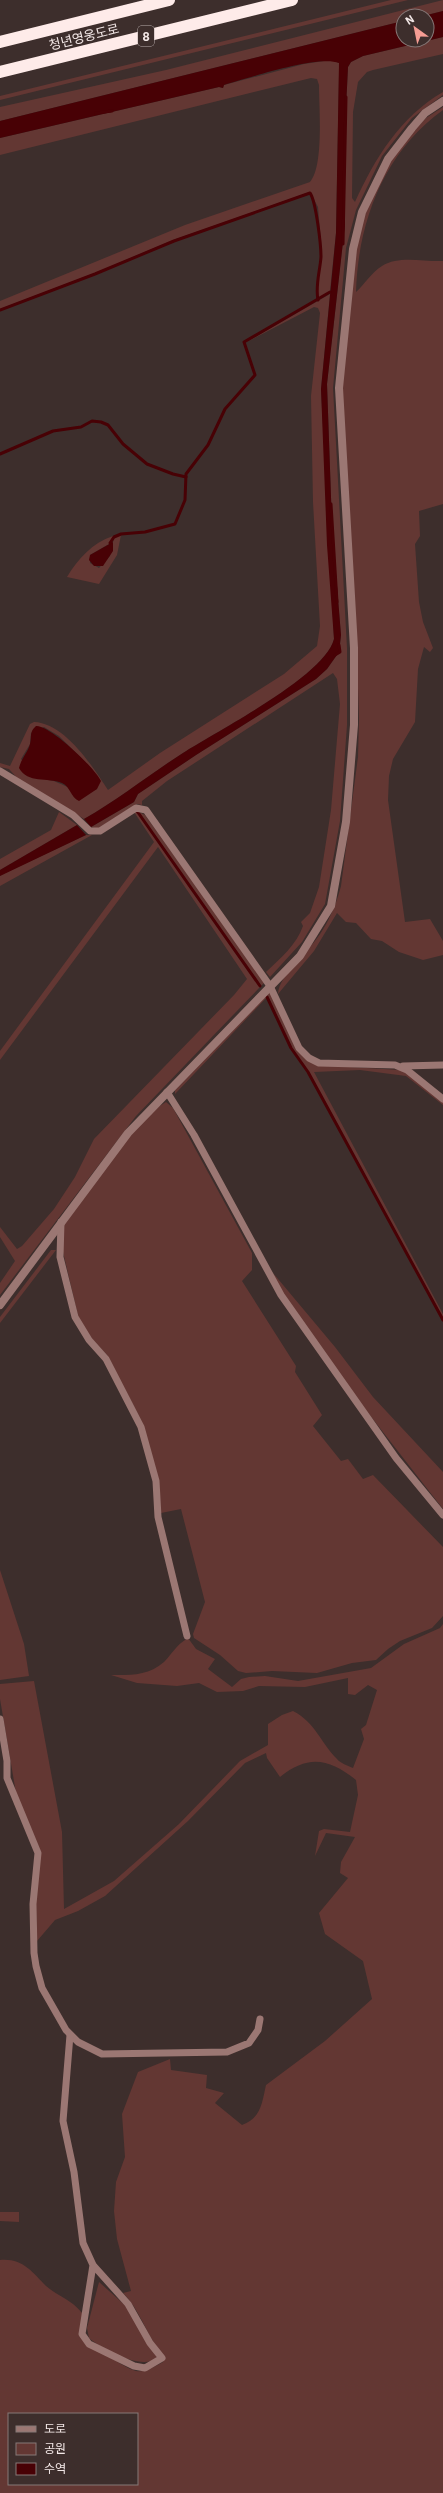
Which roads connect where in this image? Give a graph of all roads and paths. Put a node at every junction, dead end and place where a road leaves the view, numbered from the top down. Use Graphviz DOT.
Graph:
graph roads {
  1 [pos="170,0"];
  2 [pos="292,0"];
  3 [pos="0,42"];
  4 [pos="0,72"];
  5 [pos="443,101"];
  6 [pos="0,771"];
  7 [pos="270,986"];
  8 [pos="443,1065"];
  9 [pos="399,1066"];
  10 [pos="167,1092"];
  11 [pos="443,1099"];
  12 [pos="61,1222"];
  13 [pos="0,1305"];
  14 [pos="443,1515"];
  15 [pos="187,1636"];
  16 [pos="0,1719"];
  17 [pos="4,1778"];
  18 [pos="260,2019"];
  19 [pos="70,2035"];
  20 [pos="93,2265"];
  1 -- 3 [label="highway, 청년영웅도로 / 8"];
  2 -- 4 [label="highway, 청년영웅도로 / 8"];
  5 -- 7 [label="street"];
  6 -- 7 [label="street"];
  7 -- 9 [label="street"];
  7 -- 10 [label="street"];
  8 -- 9 [label="street"];
  9 -- 11 [label="street"];
  10 -- 12 [label="street"];
  10 -- 14 [label="street"];
  12 -- 13 [label="street"];
  12 -- 15 [label="street"];
  16 -- 17 [label="street"];
  17 -- 19 [label="street"];
  18 -- 19 [label="street"];
  19 -- 20 [label="street"];
  20 -- 20 [label="street"];
}
